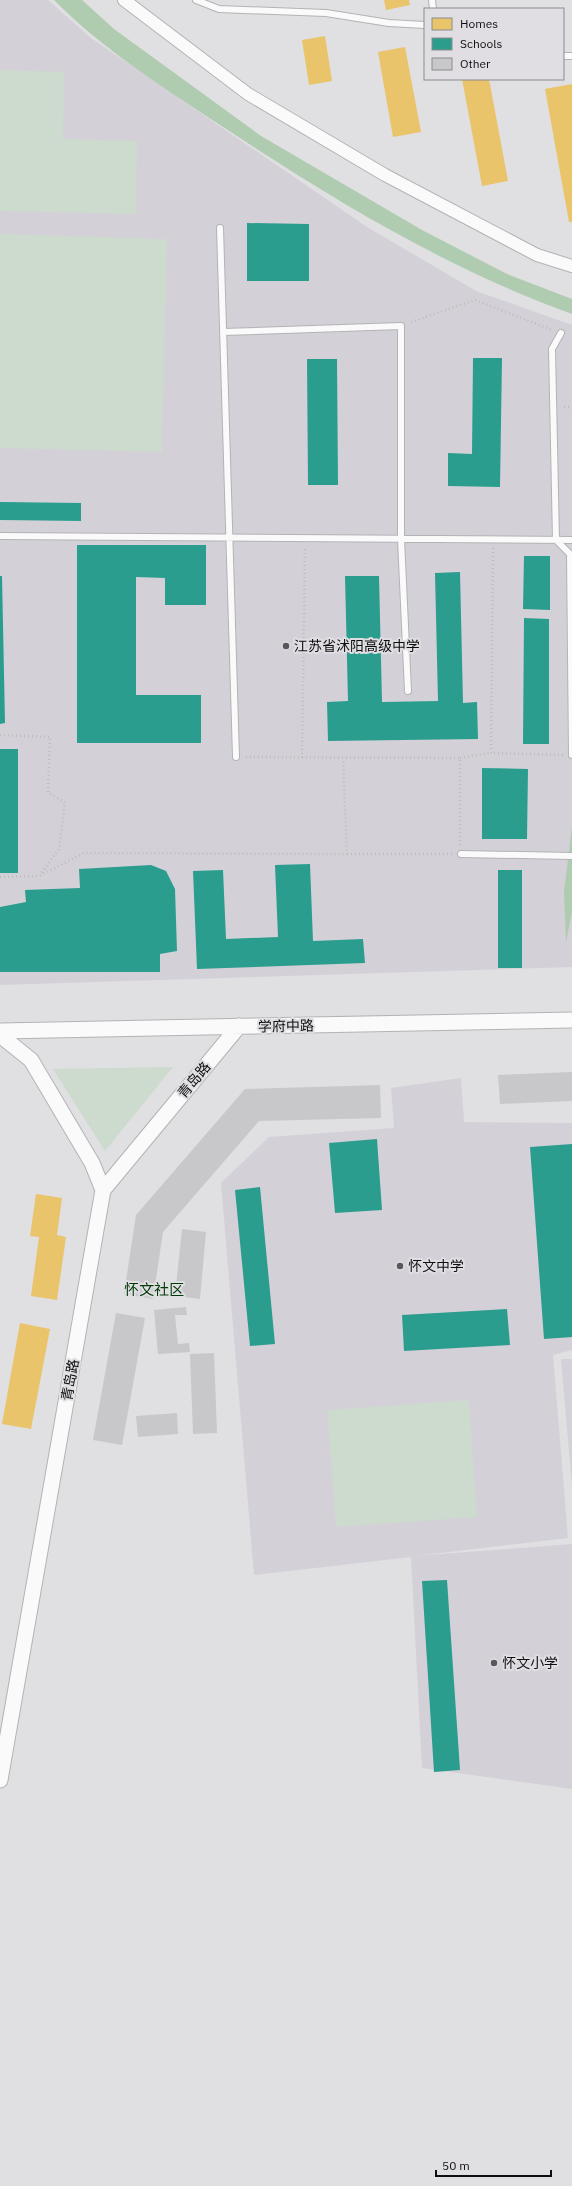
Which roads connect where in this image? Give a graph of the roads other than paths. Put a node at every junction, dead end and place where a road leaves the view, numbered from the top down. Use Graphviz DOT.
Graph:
graph roads {
  1 [pos="124,0"];
  2 [pos="196,0"];
  3 [pos="424,25"];
  4 [pos="220,228"];
  5 [pos="572,266"];
  6 [pos="223,332"];
  7 [pos="561,333"];
  8 [pos="0,536"];
  9 [pos="229,538"];
  10 [pos="401,539"];
  11 [pos="556,540"];
  12 [pos="572,540"];
  13 [pos="408,691"];
  14 [pos="572,755"];
  15 [pos="236,757"];
  16 [pos="460,854"];
  17 [pos="572,856"];
  18 [pos="572,1020"];
  19 [pos="239,1026"];
  20 [pos="0,1031"];
  21 [pos="0,1035"];
  22 [pos="103,1190"];
  23 [pos="0,1780"];
  1 -- 5 [label="street"];
  2 -- 3 [label="lane"];
  4 -- 6 [label="lane"];
  6 -- 9 [label="lane"];
  6 -- 10 [label="lane"];
  7 -- 11 [label="lane"];
  8 -- 9 [label="lane"];
  9 -- 10 [label="lane"];
  9 -- 15 [label="lane"];
  10 -- 11 [label="lane"];
  10 -- 13 [label="lane"];
  11 -- 12 [label="lane"];
  11 -- 14 [label="lane"];
  16 -- 17 [label="lane"];
  18 -- 19 [label="street, 学府中路"];
  19 -- 20 [label="street, 学府中路"];
  19 -- 22 [label="street, 青岛路"];
  21 -- 22 [label="street"];
  22 -- 23 [label="street, 青岛路"];
}
